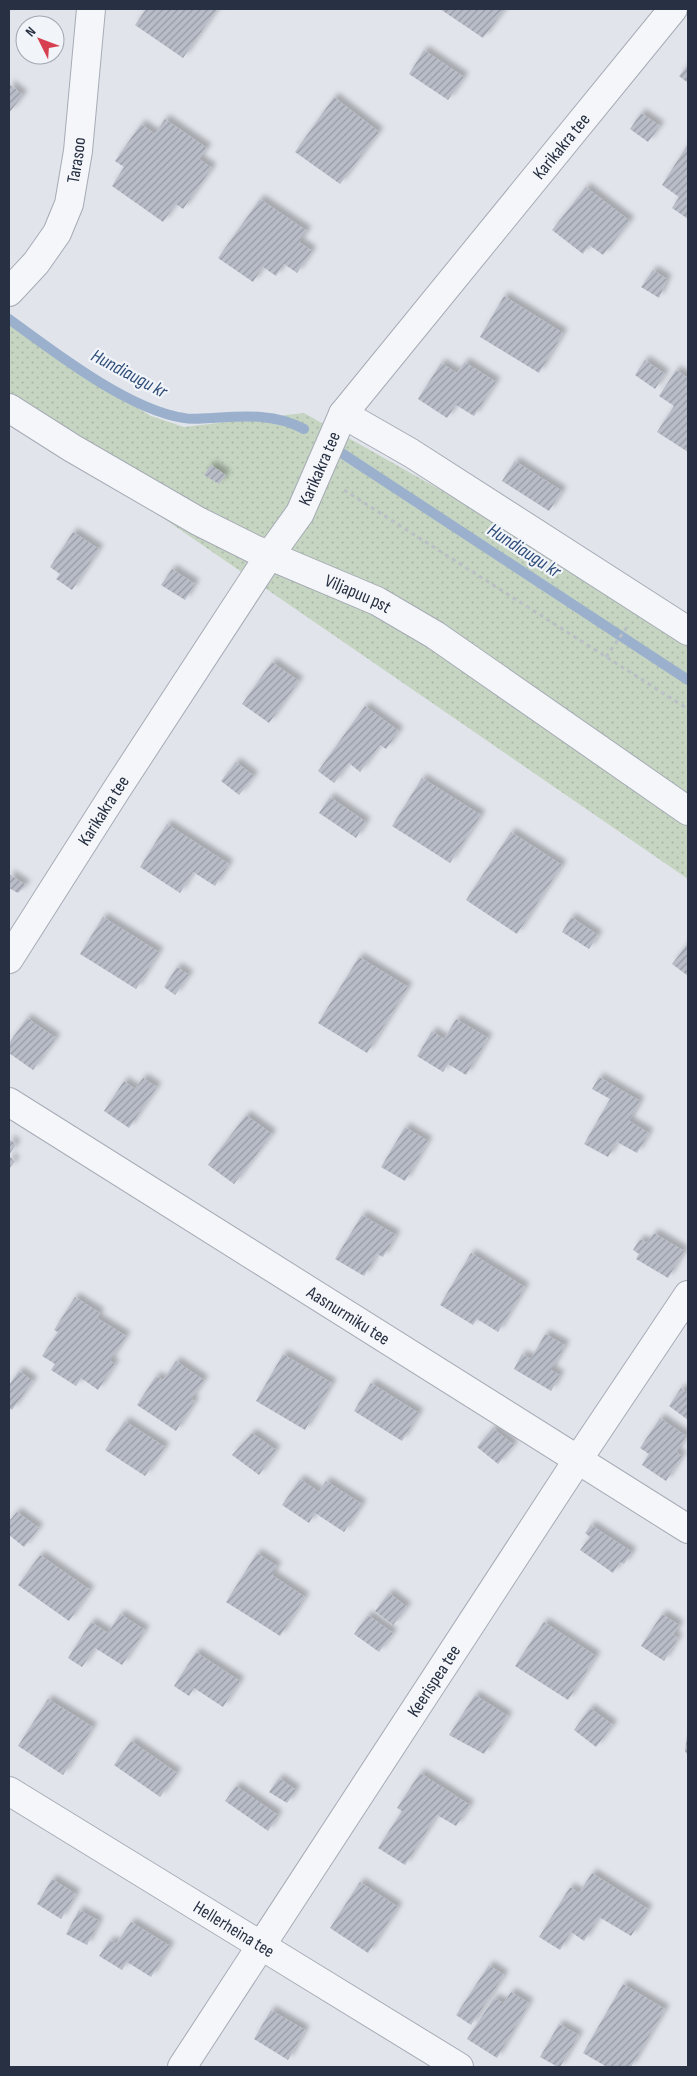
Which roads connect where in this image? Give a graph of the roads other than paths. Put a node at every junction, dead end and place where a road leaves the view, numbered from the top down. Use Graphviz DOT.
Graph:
graph roads {
  1 [pos="92,9"];
  2 [pos="673,9"];
  3 [pos="9,292"];
  4 [pos="9,408"];
  5 [pos="343,414"];
  6 [pos="255,550"];
  7 [pos="688,631"];
  8 [pos="688,811"];
  9 [pos="9,959"];
  10 [pos="9,1102"];
  11 [pos="688,1295"];
  12 [pos="577,1460"];
  13 [pos="688,1529"];
  14 [pos="9,1791"];
  15 [pos="260,1946"];
  16 [pos="182,2067"];
  17 [pos="459,2067"];
  1 -- 3 [label="street, Tarasoo"];
  2 -- 5 [label="street, Karikakra tee"];
  4 -- 6 [label="street, Viljapuu pst"];
  5 -- 6 [label="street, Karikakra tee"];
  5 -- 7 [label="street"];
  6 -- 8 [label="street, Viljapuu pst"];
  6 -- 9 [label="street, Karikakra tee"];
  10 -- 12 [label="street, Aasnurmiku tee"];
  11 -- 12 [label="street, Keerispea tee"];
  12 -- 13 [label="street, Aasnurmiku tee"];
  12 -- 15 [label="street, Keerispea tee"];
  14 -- 15 [label="street, Hellerheina tee"];
  15 -- 16 [label="street, Keerispea tee"];
  15 -- 17 [label="street, Hellerheina tee"];
}
